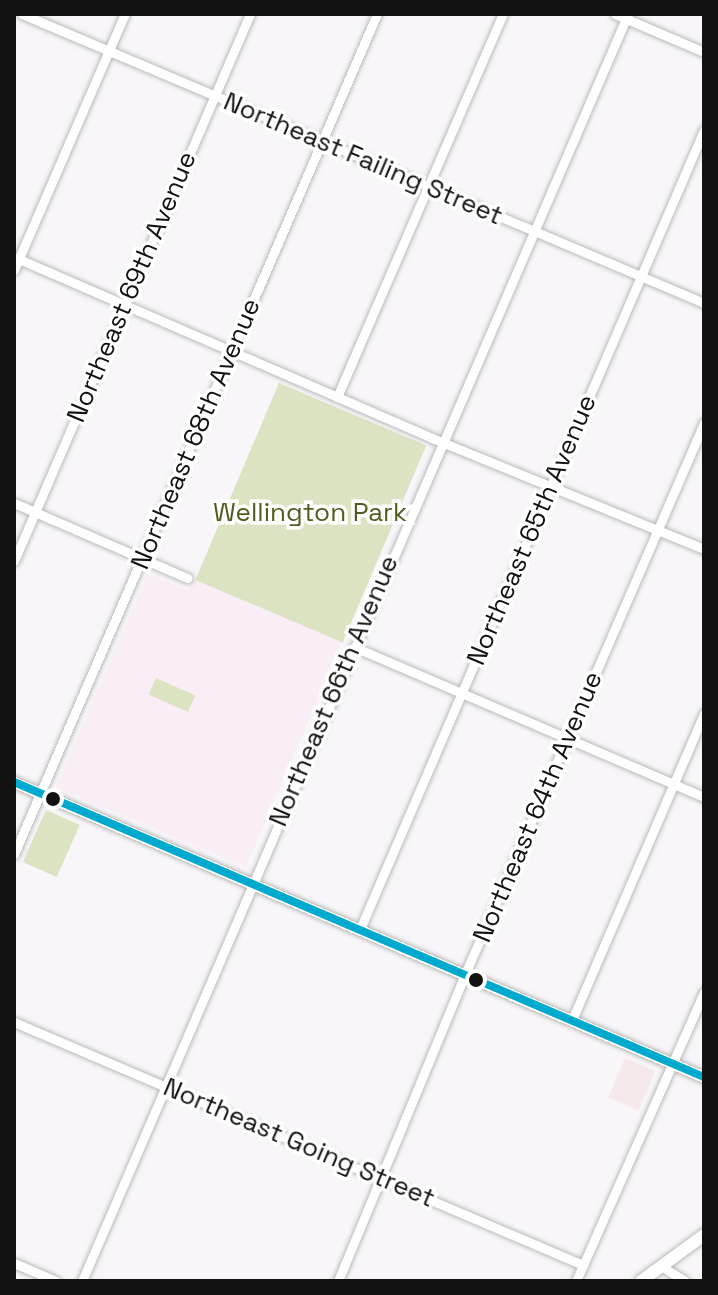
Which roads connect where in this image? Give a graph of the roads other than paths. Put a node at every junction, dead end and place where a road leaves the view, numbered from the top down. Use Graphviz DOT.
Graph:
graph roads {
  1 [pos="22,14"];
  2 [pos="125,14"];
  3 [pos="250,14"];
  4 [pos="377,14"];
  5 [pos="503,14"];
  6 [pos="615,14"];
  7 [pos="627,16"];
  8 [pos="109,51"];
  9 [pos="704,52"];
  10 [pos="214,96"];
  11 [pos="704,130"];
  12 [pos="322,142"];
  13 [pos="428,186"];
  14 [pos="534,231"];
  15 [pos="16,258"];
  16 [pos="14,270"];
  17 [pos="641,276"];
  18 [pos="704,303"];
  19 [pos="125,304"];
  20 [pos="233,350"];
  21 [pos="337,397"];
  22 [pos="704,423"];
  23 [pos="443,441"];
  24 [pos="551,485"];
  25 [pos="14,503"];
  26 [pos="35,512"];
  27 [pos="658,530"];
  28 [pos="704,549"];
  29 [pos="142,560"];
  30 [pos="14,561"];
  31 [pos="187,578"];
  32 [pos="354,647"];
  33 [pos="461,693"];
  34 [pos="704,713"];
  35 [pos="568,737"];
  36 [pos="14,782"];
  37 [pos="674,783"];
  38 [pos="40,793"];
  39 [pos="704,797"];
  40 [pos="14,854"];
  41 [pos="252,883"];
  42 [pos="360,929"];
  43 [pos="465,974"];
  44 [pos="704,992"];
  45 [pos="572,1020"];
  46 [pos="14,1022"];
  47 [pos="673,1063"];
  48 [pos="704,1077"];
  49 [pos="165,1086"];
  50 [pos="382,1179"];
  51 [pos="704,1235"];
  52 [pos="14,1263"];
  53 [pos="583,1265"];
  54 [pos="661,1266"];
  55 [pos="56,1281"];
  56 [pos="82,1281"];
  57 [pos="338,1281"];
  58 [pos="576,1281"];
  59 [pos="641,1281"];
  60 [pos="685,1281"];
  1 -- 8 [label="street, Northeast Failing Street"];
  2 -- 8 [label="street"];
  3 -- 10 [label="street, Northeast 69th Avenue"];
  4 -- 12 [label="street, Northeast 68th Avenue"];
  5 -- 13 [label="street"];
  6 -- 7 [label="street"];
  7 -- 9 [label="street"];
  7 -- 14 [label="street, Northeast 66th Avenue"];
  8 -- 10 [label="street, Northeast Failing Street"];
  8 -- 15 [label="street"];
  10 -- 12 [label="street, Northeast Failing Street"];
  10 -- 19 [label="street, Northeast 69th Avenue"];
  11 -- 17 [label="street, Northeast 65th Avenue"];
  12 -- 13 [label="street, Northeast Failing Street"];
  12 -- 20 [label="street, Northeast 68th Avenue"];
  13 -- 14 [label="street, Northeast Failing Street"];
  13 -- 21 [label="street"];
  14 -- 17 [label="street, Northeast Failing Street"];
  14 -- 23 [label="street, Northeast 66th Avenue"];
  15 -- 16 [label="street"];
  15 -- 19 [label="street"];
  17 -- 18 [label="street, Northeast Failing Street"];
  17 -- 24 [label="street, Northeast 65th Avenue"];
  19 -- 20 [label="street"];
  19 -- 26 [label="street, Northeast 69th Avenue"];
  20 -- 21 [label="street"];
  20 -- 29 [label="street, Northeast 68th Avenue"];
  21 -- 23 [label="street"];
  22 -- 27 [label="street, Northeast 64th Avenue"];
  23 -- 24 [label="street"];
  23 -- 32 [label="street, Northeast 66th Avenue"];
  24 -- 27 [label="street"];
  24 -- 33 [label="street, Northeast 65th Avenue"];
  25 -- 26 [label="street"];
  26 -- 29 [label="street"];
  26 -- 30 [label="street, Northeast 69th Avenue"];
  27 -- 28 [label="street"];
  27 -- 35 [label="street, Northeast 64th Avenue"];
  29 -- 31 [label="street"];
  29 -- 38 [label="street, Northeast 68th Avenue"];
  32 -- 33 [label="street"];
  32 -- 41 [label="street, Northeast 66th Avenue"];
  33 -- 35 [label="street"];
  33 -- 42 [label="street, Northeast 65th Avenue"];
  34 -- 37 [label="street"];
  35 -- 37 [label="street"];
  35 -- 43 [label="street, Northeast 64th Avenue"];
  36 -- 38 [label="street"];
  37 -- 39 [label="street"];
  37 -- 45 [label="street"];
  38 -- 40 [label="street, Northeast 68th Avenue"];
  38 -- 41 [label="street"];
  41 -- 42 [label="street"];
  41 -- 49 [label="street, Northeast 66th Avenue"];
  42 -- 43 [label="street"];
  43 -- 45 [label="street"];
  43 -- 50 [label="street, Northeast 64th Avenue"];
  44 -- 47 [label="street"];
  45 -- 47 [label="street"];
  46 -- 49 [label="street, Northeast Going Street"];
  47 -- 48 [label="street"];
  47 -- 53 [label="street"];
  49 -- 50 [label="street, Northeast Going Street"];
  49 -- 56 [label="street, Northeast 66th Avenue"];
  50 -- 53 [label="street, Northeast Going Street"];
  50 -- 57 [label="street, Northeast 64th Avenue"];
  51 -- 54 [label="main road"];
  52 -- 55 [label="street"];
  53 -- 58 [label="street"];
  54 -- 59 [label="main road"];
  54 -- 60 [label="street"];
}
